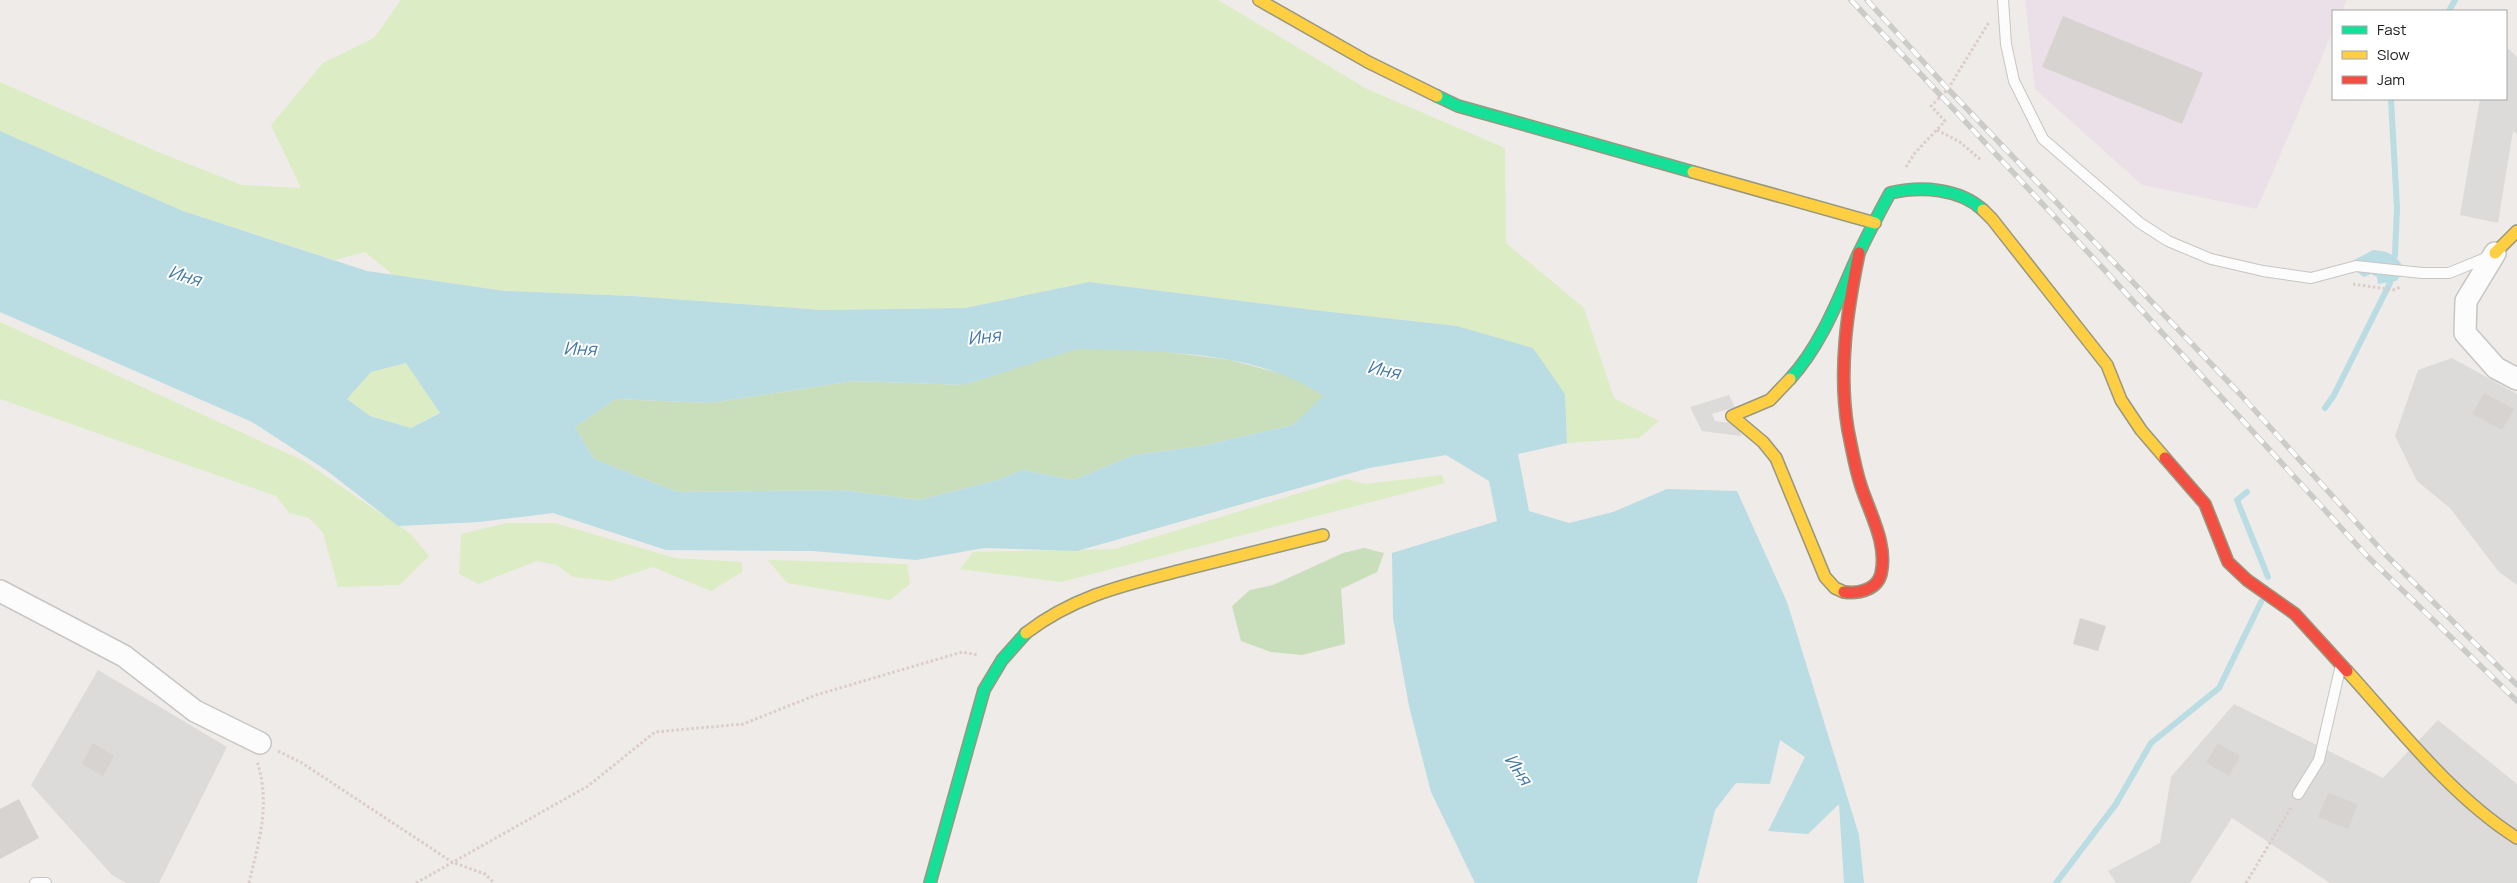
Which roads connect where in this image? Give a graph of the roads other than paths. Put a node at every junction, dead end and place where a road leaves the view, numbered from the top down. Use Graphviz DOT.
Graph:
graph roads {
  1 [pos="1259,0"];
  2 [pos="2003,0"];
  3 [pos="1876,223"];
  4 [pos="2517,231"];
  5 [pos="1859,253"];
  6 [pos="2495,253"];
  7 [pos="2517,379"];
  8 [pos="1323,535"];
  9 [pos="0,592"];
  10 [pos="2341,666"];
  11 [pos="254,740"];
  12 [pos="2298,794"];
  13 [pos="2517,838"];
  14 [pos="35,883"];
  15 [pos="46,883"];
  16 [pos="930,883"];
  1 -- 3 [label="street"];
  2 -- 6 [label="lane"];
  3 -- 5 [label="street"];
  3 -- 10 [label="street"];
  4 -- 6 [label="street"];
  5 -- 5 [label="street"];
  6 -- 7 [label="street"];
  8 -- 16 [label="street"];
  9 -- 11 [label="street"];
  10 -- 12 [label="lane"];
  10 -- 13 [label="street"];
  14 -- 15 [label="lane"];
}
